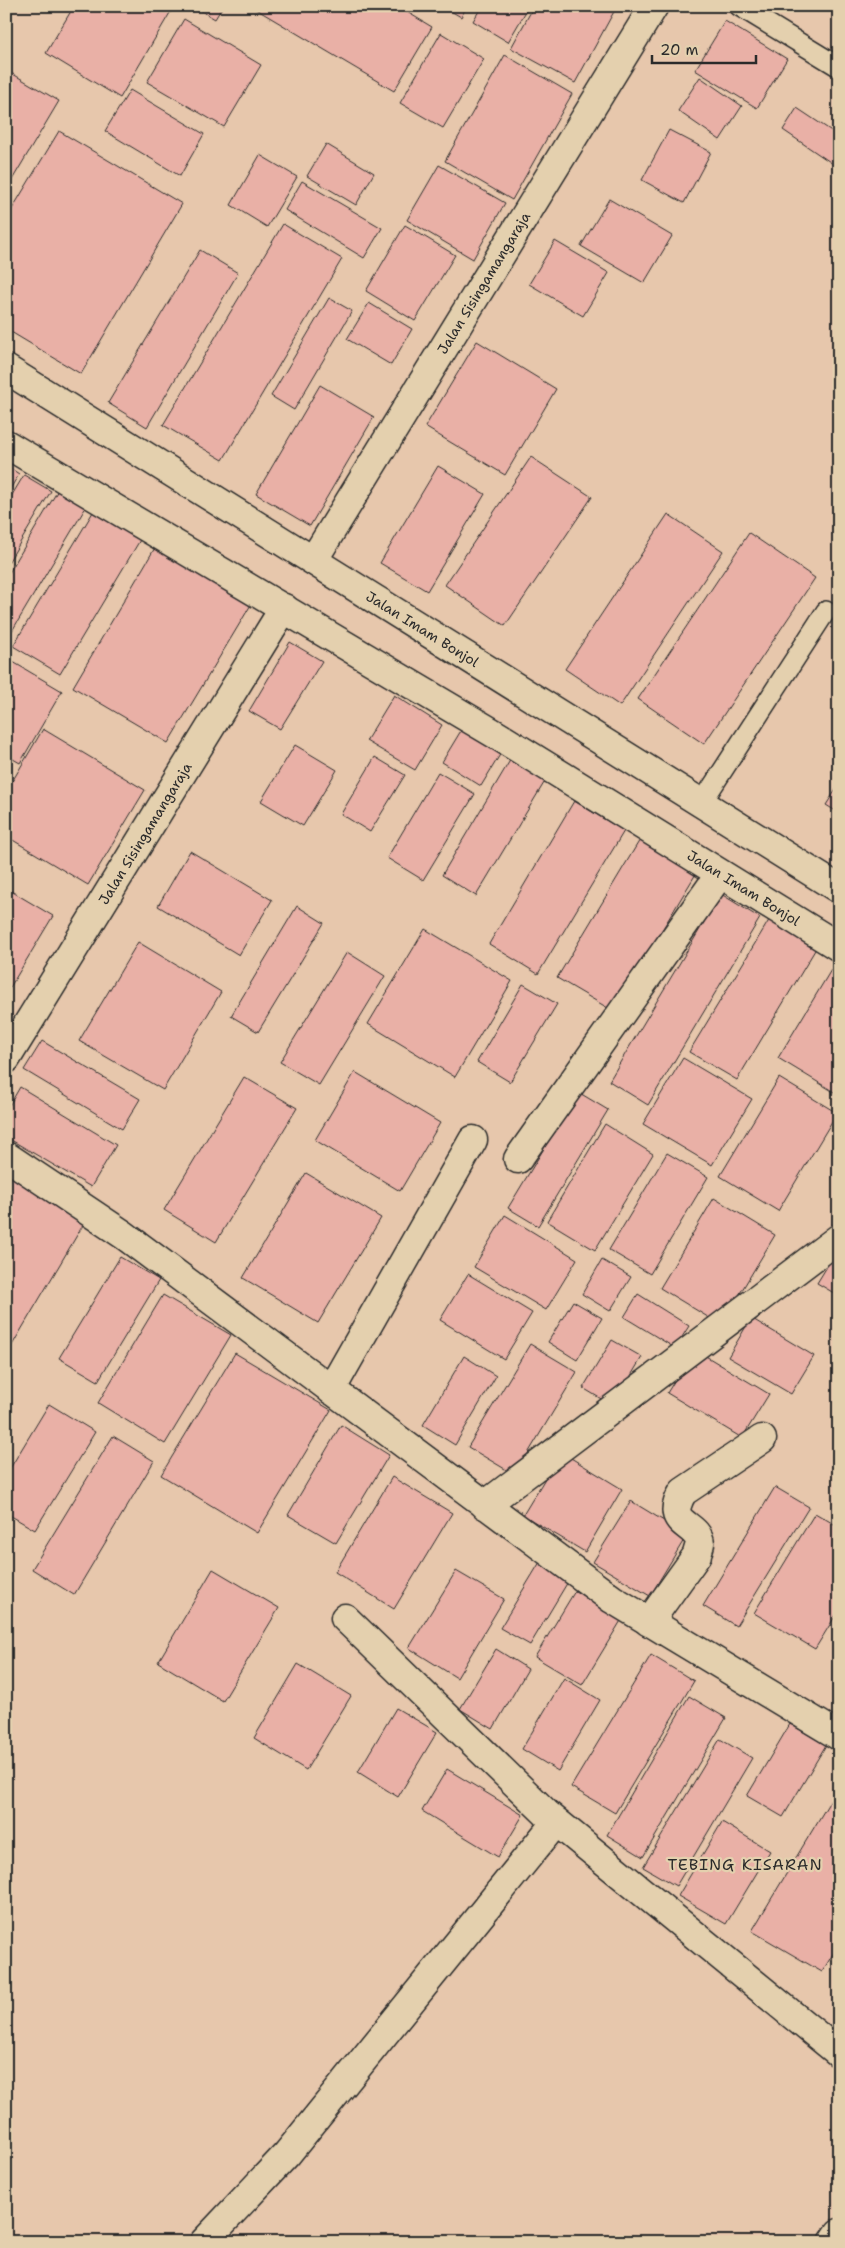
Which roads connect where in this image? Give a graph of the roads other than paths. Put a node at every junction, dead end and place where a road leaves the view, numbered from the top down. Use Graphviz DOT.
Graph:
graph roads {
  1 [pos="654,6"];
  2 [pos="739,6"];
  3 [pos="839,67"];
  4 [pos="6,369"];
  5 [pos="6,444"];
  6 [pos="314,559"];
  7 [pos="284,608"];
  8 [pos="826,611"];
  9 [pos="701,804"];
  10 [pos="720,874"];
  11 [pos="839,889"];
  12 [pos="839,948"];
  13 [pos="6,1059"];
  14 [pos="473,1140"];
  15 [pos="6,1156"];
  16 [pos="518,1159"];
  17 [pos="839,1238"];
  18 [pos="331,1390"];
  19 [pos="762,1439"];
  20 [pos="485,1505"];
  21 [pos="345,1618"];
  22 [pos="649,1622"];
  23 [pos="839,1736"];
  24 [pos="556,1822"];
  25 [pos="839,2053"];
  26 [pos="839,2233"];
  27 [pos="204,2242"];
  28 [pos="833,2242"];
  1 -- 6 [label="street, Jalan Sisingamangaraja"];
  2 -- 3 [label="lane"];
  4 -- 6 [label="street, Jalan Imam Bonjol"];
  5 -- 7 [label="street, Jalan Imam Bonjol"];
  6 -- 9 [label="street, Jalan Imam Bonjol"];
  7 -- 10 [label="street, Jalan Imam Bonjol"];
  7 -- 13 [label="street, Jalan Sisingamangaraja"];
  8 -- 9 [label="lane"];
  9 -- 11 [label="street, Jalan Imam Bonjol"];
  10 -- 12 [label="street, Jalan Imam Bonjol"];
  10 -- 16 [label="street"];
  14 -- 18 [label="street"];
  15 -- 18 [label="street"];
  17 -- 20 [label="street"];
  18 -- 20 [label="street"];
  19 -- 22 [label="street"];
  20 -- 22 [label="street"];
  21 -- 24 [label="street"];
  22 -- 23 [label="street"];
  24 -- 25 [label="street"];
  24 -- 27 [label="street"];
  26 -- 28 [label="street"];
}
